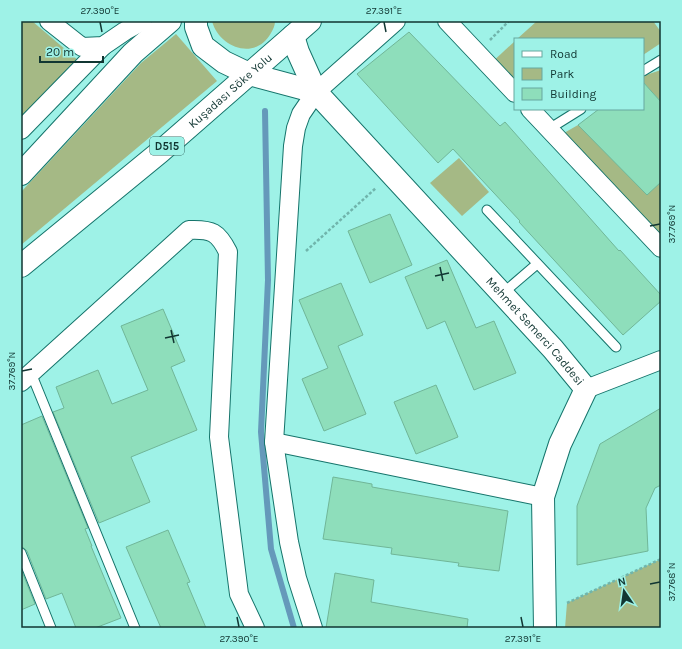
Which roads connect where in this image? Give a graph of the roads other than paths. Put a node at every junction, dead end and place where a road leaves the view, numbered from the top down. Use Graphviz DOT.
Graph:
graph roads {
  1 [pos="49,21"];
  2 [pos="143,21"];
  3 [pos="170,21"];
  4 [pos="196,21"];
  5 [pos="310,21"];
  6 [pos="396,21"];
  7 [pos="447,21"];
  8 [pos="292,28"];
  9 [pos="103,46"];
  10 [pos="661,60"];
  11 [pos="644,70"];
  12 [pos="250,74"];
  13 [pos="316,92"];
  14 [pos="514,92"];
  15 [pos="531,110"];
  16 [pos="579,110"];
  17 [pos="549,129"];
  18 [pos="21,130"];
  19 [pos="21,174"];
  20 [pos="487,210"];
  21 [pos="661,248"];
  22 [pos="537,264"];
  23 [pos="21,266"];
  24 [pos="502,294"];
  25 [pos="616,347"];
  26 [pos="661,360"];
  27 [pos="26,378"];
  28 [pos="586,389"];
  29 [pos="274,442"];
  30 [pos="544,497"];
  31 [pos="21,553"];
  32 [pos="239,594"];
  33 [pos="51,628"];
  34 [pos="135,628"];
  35 [pos="246,628"];
  36 [pos="255,628"];
  37 [pos="313,628"];
  38 [pos="545,628"];
  1 -- 9 [label="street"];
  2 -- 9 [label="street"];
  3 -- 19 [label="main road"];
  4 -- 12 [label="main road"];
  5 -- 8 [label="main road, Kuşadası Söke Yolu / D515"];
  6 -- 13 [label="street"];
  7 -- 14 [label="street"];
  8 -- 12 [label="main road, Kuşadası Söke Yolu / D515"];
  8 -- 13 [label="main road, Mehmet Semerci Caddesi"];
  9 -- 18 [label="street"];
  10 -- 11 [label="lane"];
  12 -- 13 [label="main road"];
  12 -- 23 [label="main road, Kuşadası Söke Yolu / D515"];
  13 -- 24 [label="main road, Mehmet Semerci Caddesi"];
  13 -- 29 [label="street"];
  15 -- 17 [label="street"];
  16 -- 17 [label="lane"];
  17 -- 21 [label="street"];
  20 -- 22 [label="lane"];
  22 -- 24 [label="lane"];
  22 -- 25 [label="lane"];
  24 -- 28 [label="main road, Mehmet Semerci Caddesi"];
  26 -- 28 [label="street"];
  27 -- 32 [label="street"];
  27 -- 34 [label="lane"];
  28 -- 30 [label="main road, Mehmet Semerci Caddesi"];
  29 -- 30 [label="street"];
  29 -- 37 [label="street"];
  30 -- 38 [label="main road, Mehmet Semerci Caddesi"];
  31 -- 33 [label="lane"];
  32 -- 35 [label="street"];
  32 -- 36 [label="street"];
}
